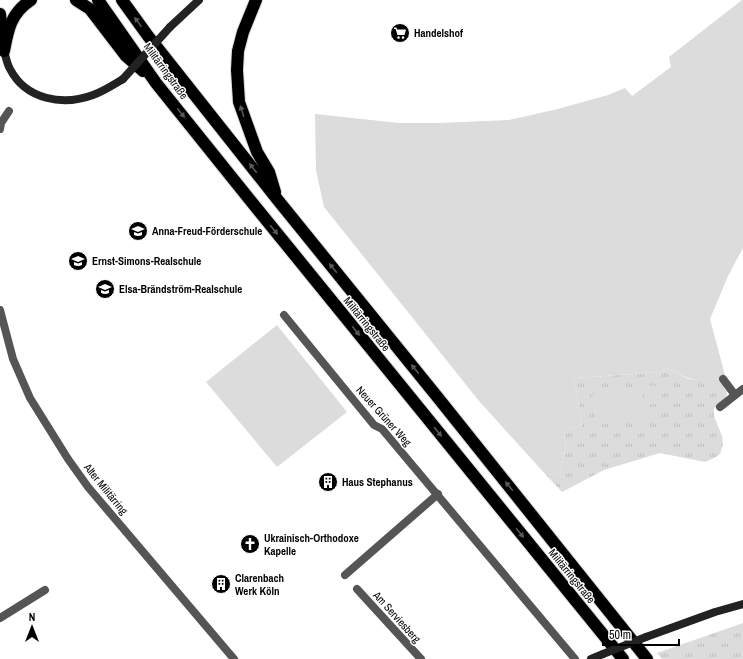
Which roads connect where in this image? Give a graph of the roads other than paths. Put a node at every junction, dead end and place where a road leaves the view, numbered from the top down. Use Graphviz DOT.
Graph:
graph roads {
  1 [pos="31,0"];
  2 [pos="76,0"];
  3 [pos="98,0"];
  4 [pos="122,0"];
  5 [pos="198,0"];
  6 [pos="256,0"];
  7 [pos="0,14"];
  8 [pos="4,51"];
  9 [pos="156,82"];
  10 [pos="9,111"];
  11 [pos="0,129"];
  12 [pos="277,199"];
  13 [pos="0,310"];
  14 [pos="284,315"];
  15 [pos="723,379"];
  16 [pos="743,389"];
  17 [pos="735,395"];
  18 [pos="720,407"];
  19 [pos="438,494"];
  20 [pos="346,575"];
  21 [pos="357,589"];
  22 [pos="45,590"];
  23 [pos="743,604"];
  24 [pos="0,618"];
  25 [pos="234,659"];
  26 [pos="421,659"];
  27 [pos="575,659"];
  28 [pos="592,659"];
  29 [pos="623,659"];
  30 [pos="647,659"];
  1 -- 8 [label="highway"];
  2 -- 9 [label="highway"];
  3 -- 9 [label="highway, Militärringstraße"];
  12 -- 4 [label="highway, Militärringstraße, one-way"];
  5 -- 8 [label="main road, bridge"];
  12 -- 6 [label="highway, one-way"];
  7 -- 8 [label="highway"];
  9 -- 29 [label="highway, Militärringstraße, one-way"];
  10 -- 11 [label="street"];
  30 -- 12 [label="highway, Militärringstraße, one-way"];
  13 -- 25 [label="street, Alter Militärring"];
  14 -- 19 [label="street, Neuer Grüner Weg"];
  15 -- 17 [label="street"];
  16 -- 17 [label="street"];
  17 -- 18 [label="street"];
  19 -- 20 [label="street"];
  19 -- 27 [label="street, Neuer Grüner Weg"];
  21 -- 26 [label="street, Am Serviesberg"];
  22 -- 24 [label="street"];
  23 -- 28 [label="main road, bridge"];
}
